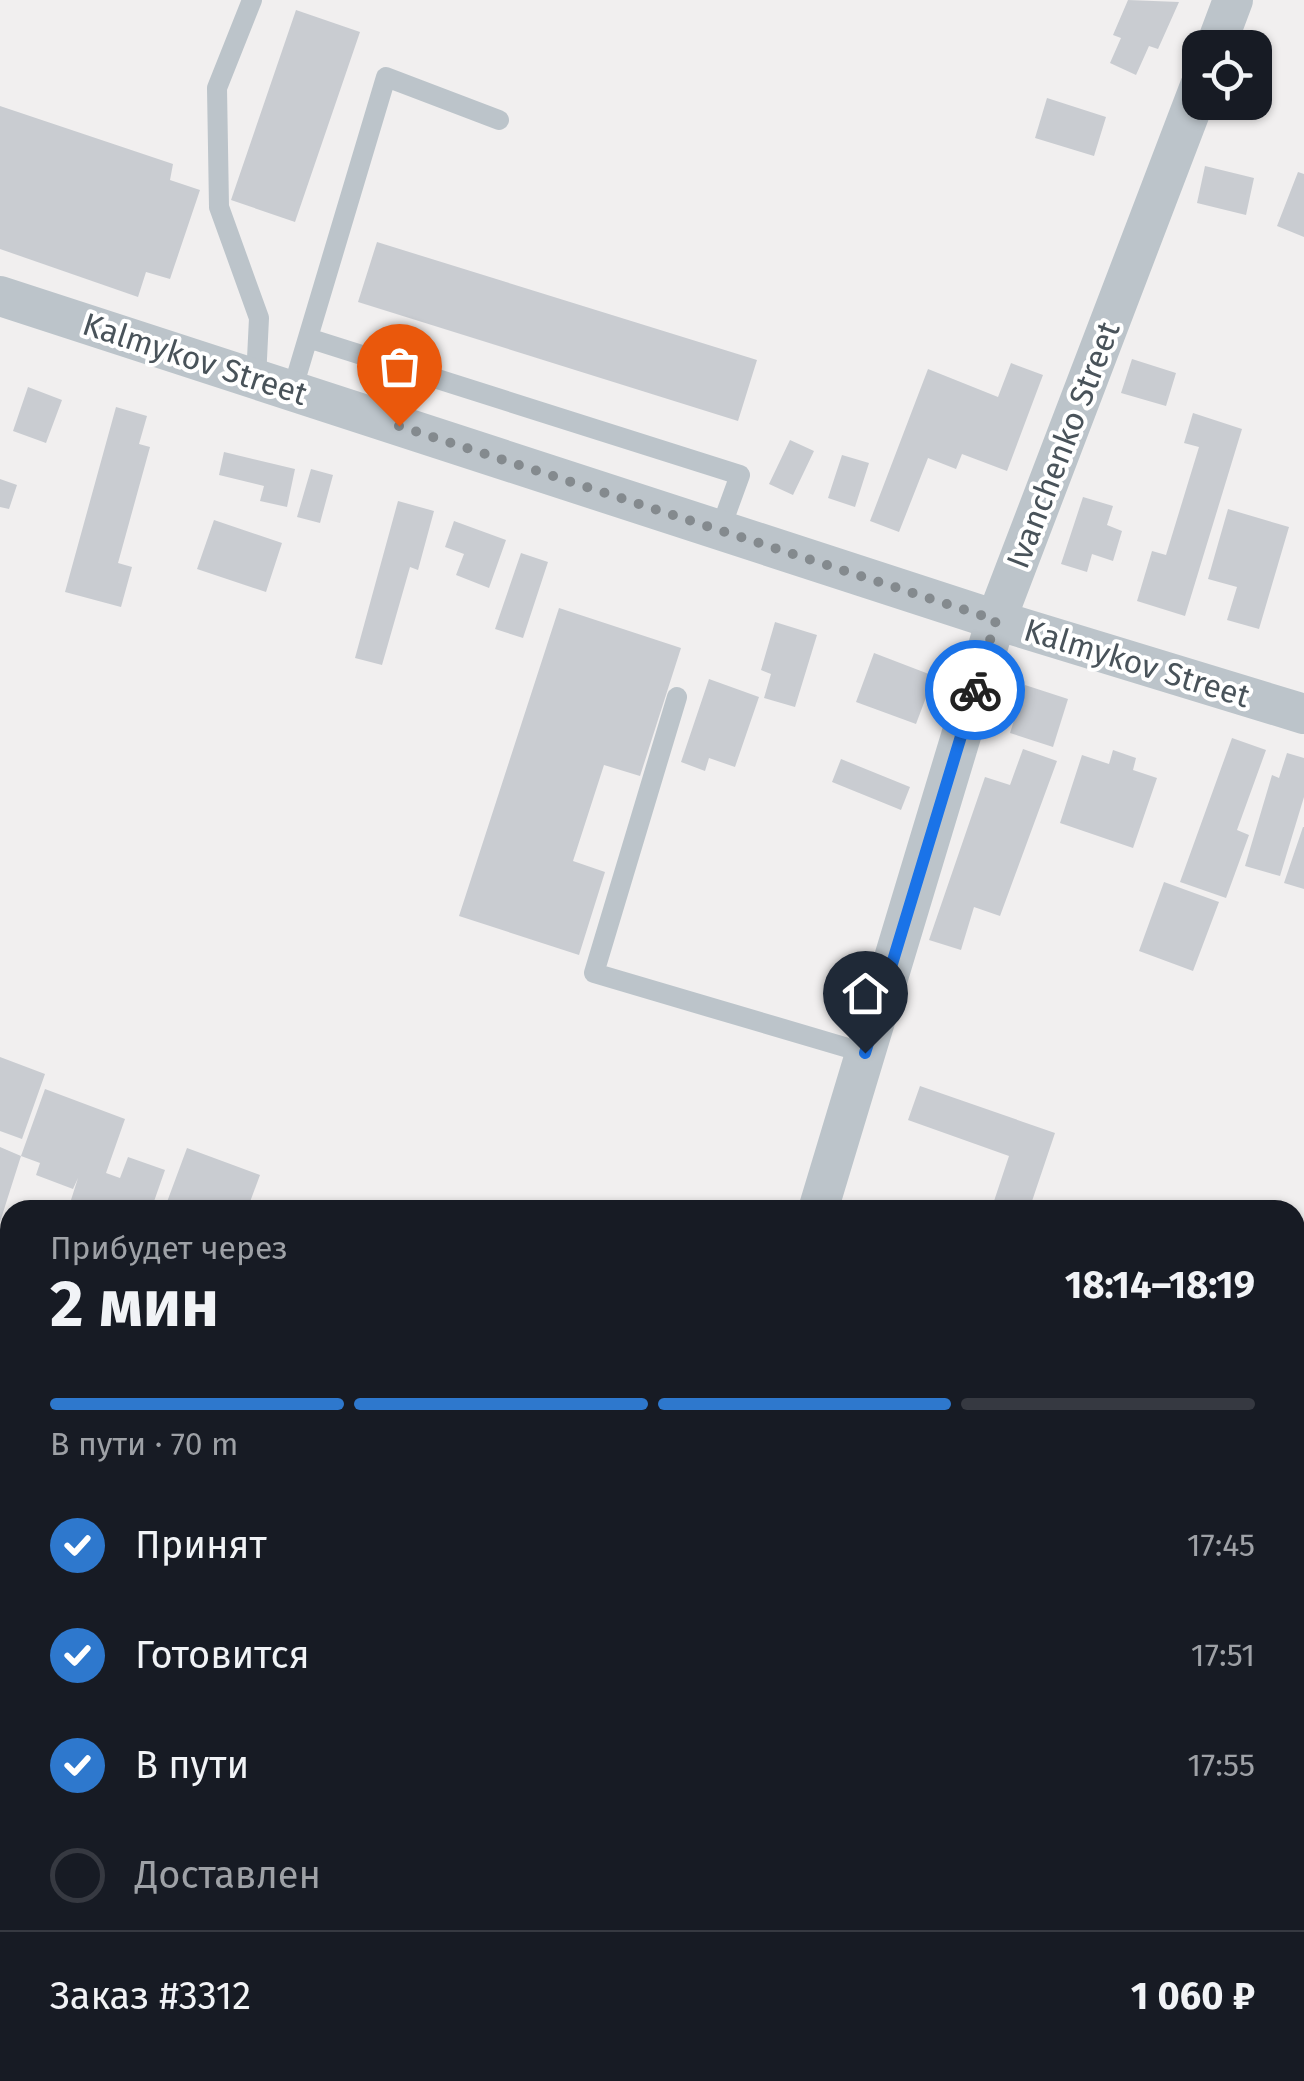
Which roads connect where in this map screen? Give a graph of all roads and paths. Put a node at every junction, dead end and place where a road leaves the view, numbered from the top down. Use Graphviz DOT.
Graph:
graph roads {
  1 [pos="252,0"];
  2 [pos="1233,0"];
  3 [pos="1222,30"];
  4 [pos="499,120"];
  5 [pos="1187,120"];
  6 [pos="0,296"];
  7 [pos="308,338"];
  8 [pos="274,385"];
  9 [pos="720,530"];
  10 [pos="996,620"];
  11 [pos="677,698"];
  12 [pos="1304,714"];
  13 [pos="865,1053"];
  14 [pos="821,1200"];
  1 -- 8 [label="lane"];
  2 -- 3 [label="street"];
  4 -- 7 [label="lane"];
  5 -- 10 [label="street, Ivanchenko Street"];
  6 -- 8 [label="street, Kalmykov Street"];
  7 -- 8 [label="lane"];
  7 -- 9 [label="lane"];
  8 -- 9 [label="street, Kalmykov Street"];
  9 -- 10 [label="street, Kalmykov Street"];
  10 -- 12 [label="street, Kalmykov Street"];
  10 -- 13 [label="street, Ivanchenko Street"];
  11 -- 13 [label="lane"];
  13 -- 14 [label="street, Ivanchenko Street"];
}
